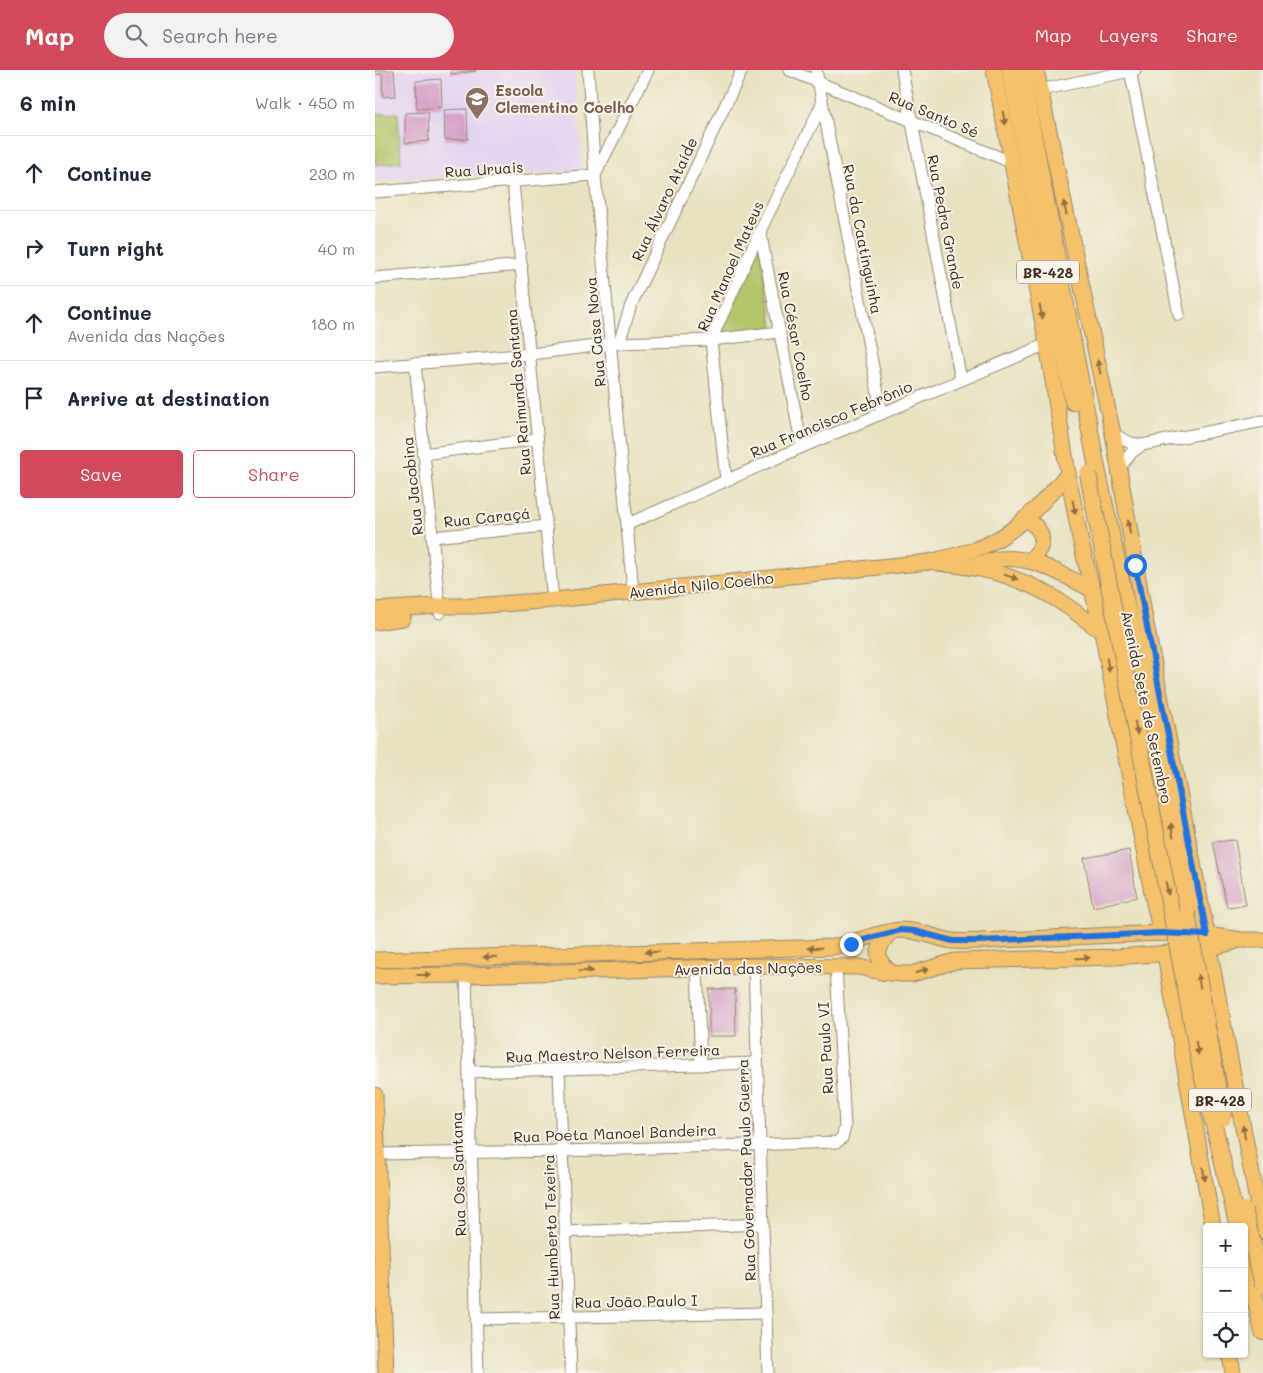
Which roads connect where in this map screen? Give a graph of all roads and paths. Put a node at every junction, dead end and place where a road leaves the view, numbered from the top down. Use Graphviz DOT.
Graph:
graph roads {
  1 [pos="588,70"];
  2 [pos="648,70"];
  3 [pos="742,70"];
  4 [pos="789,70"];
  5 [pos="901,70"];
  6 [pos="995,70"];
  7 [pos="1010,70"];
  8 [pos="1021,70"];
  9 [pos="1036,70"];
  10 [pos="1132,70"];
  11 [pos="817,76"];
  12 [pos="1040,90"];
  13 [pos="822,104"];
  14 [pos="911,121"];
  15 [pos="1013,163"];
  16 [pos="595,176"];
  17 [pos="513,182"];
  18 [pos="375,192"];
  19 [pos="760,232"];
  20 [pos="1029,246"];
  21 [pos="522,265"];
  22 [pos="375,278"];
  23 [pos="1051,288"];
  24 [pos="1179,315"];
  25 [pos="780,332"];
  26 [pos="711,340"];
  27 [pos="615,344"];
  28 [pos="1047,344"];
  29 [pos="531,354"];
  30 [pos="415,364"];
  31 [pos="375,367"];
  32 [pos="961,380"];
  33 [pos="882,414"];
  34 [pos="1263,421"];
  35 [pos="1113,434"];
  36 [pos="537,439"];
  37 [pos="1142,445"];
  38 [pos="802,447"];
  39 [pos="423,454"];
  40 [pos="1119,468"];
  41 [pos="1092,471"];
  42 [pos="1068,474"];
  43 [pos="726,480"];
  44 [pos="1024,519"];
  45 [pos="628,524"];
  46 [pos="546,526"];
  47 [pos="432,537"];
  48 [pos="1029,561"];
  49 [pos="929,562"];
  50 [pos="969,567"];
  51 [pos="1091,589"];
  52 [pos="633,591"];
  53 [pos="553,600"];
  54 [pos="1112,602"];
  55 [pos="375,610"];
  56 [pos="440,610"];
  57 [pos="375,622"];
  58 [pos="1101,632"];
  59 [pos="1154,903"];
  60 [pos="890,932"];
  61 [pos="1161,933"];
  62 [pos="1140,934"];
  63 [pos="1263,940"];
  64 [pos="1208,942"];
  65 [pos="1165,954"];
  66 [pos="375,961"];
  67 [pos="754,966"];
  68 [pos="836,966"];
  69 [pos="697,969"];
  70 [pos="891,973"];
  71 [pos="375,974"];
  72 [pos="466,975"];
  73 [pos="757,1063"];
  74 [pos="701,1065"];
  75 [pos="559,1070"];
  76 [pos="469,1072"];
  77 [pos="375,1095"];
  78 [pos="845,1127"];
  79 [pos="760,1144"];
  80 [pos="563,1151"];
  81 [pos="472,1152"];
  82 [pos="377,1154"];
  83 [pos="1212,1223"];
  84 [pos="1237,1223"];
  85 [pos="763,1224"];
  86 [pos="565,1232"];
  87 [pos="1263,1232"];
  88 [pos="1248,1268"];
  89 [pos="1263,1285"];
  90 [pos="766,1313"];
  91 [pos="569,1317"];
  92 [pos="477,1319"];
  93 [pos="1263,1332"];
  94 [pos="1231,1358"];
  95 [pos="385,1373"];
  96 [pos="478,1373"];
  97 [pos="571,1373"];
  98 [pos="768,1373"];
  99 [pos="1233,1373"];
  1 -- 16 [label="street, Rua Casa Nova"];
  2 -- 16 [label="street"];
  3 -- 27 [label="street, Rua Álvaro Ataíde"];
  4 -- 11 [label="street, Rua Santo Sé"];
  5 -- 14 [label="street, Rua Pedra Grande"];
  6 -- 15 [label="main road, Avenida Sete de Setembro, one-way"];
  7 -- 23 [label="highway, Avenida Sete de Setembro / BR-428"];
  8 -- 41 [label="highway, Avenida Sete de Setembro / BR-428"];
  9 -- 12 [label="main road, Avenida Sete de Setembro"];
  10 -- 12 [label="street"];
  10 -- 24 [label="street"];
  11 -- 13 [label="street, Rua da Caatinguinha"];
  11 -- 14 [label="street, Rua Santo Sé"];
  35 -- 12 [label="main road, Avenida Sete de Setembro, one-way"];
  13 -- 19 [label="street, Rua Manoel Mateus"];
  13 -- 33 [label="street, Rua da Caatinguinha"];
  14 -- 15 [label="street, Rua Santo Sé"];
  14 -- 32 [label="street, Rua Pedra Grande"];
  15 -- 20 [label="main road, Avenida Sete de Setembro"];
  16 -- 17 [label="street, Rua Uruais"];
  16 -- 27 [label="street, Rua Casa Nova"];
  17 -- 18 [label="street, Rua Uruais"];
  17 -- 21 [label="street, Rua Raimunda Santana"];
  19 -- 25 [label="street, Rua César Coelho"];
  19 -- 26 [label="street, Rua Manoel Mateus"];
  20 -- 23 [label="highway"];
  20 -- 28 [label="main road, Avenida Sete de Setembro, one-way"];
  21 -- 22 [label="street"];
  21 -- 29 [label="street, Rua Raimunda Santana"];
  23 -- 41 [label="highway, Avenida Sete de Setembro / BR-428"];
  25 -- 26 [label="street"];
  25 -- 38 [label="street, Rua César Coelho"];
  26 -- 27 [label="street"];
  26 -- 43 [label="street, Rua Manoel Mateus"];
  27 -- 29 [label="street"];
  27 -- 45 [label="street, Rua Casa Nova"];
  28 -- 32 [label="street, Rua Francisco Febrônio"];
  28 -- 42 [label="main road, Avenida Sete de Setembro"];
  29 -- 30 [label="street"];
  29 -- 36 [label="street, Rua Raimunda Santana"];
  30 -- 31 [label="street"];
  30 -- 39 [label="street, Rua Jacobina"];
  32 -- 33 [label="street, Rua Francisco Febrônio"];
  33 -- 38 [label="street, Rua Francisco Febrônio"];
  34 -- 37 [label="street"];
  35 -- 37 [label="street"];
  35 -- 40 [label="main road, Avenida Sete de Setembro"];
  36 -- 39 [label="street"];
  36 -- 46 [label="street, Rua Raimunda Santana"];
  37 -- 40 [label="street"];
  38 -- 43 [label="street, Rua Francisco Febrônio"];
  39 -- 47 [label="street, Rua Jacobina"];
  64 -- 40 [label="main road, Avenida Sete de Setembro, one-way"];
  41 -- 54 [label="highway, Avenida Sete de Setembro / BR-428, bridge"];
  89 -- 41 [label="highway, Avenida Sete de Setembro / BR-428, one-way, bridge"];
  42 -- 44 [label="main road"];
  42 -- 51 [label="main road, Avenida Sete de Setembro, one-way"];
  43 -- 45 [label="street, Rua Francisco Febrônio"];
  44 -- 48 [label="main road"];
  44 -- 49 [label="main road"];
  45 -- 52 [label="street, Rua Casa Nova"];
  46 -- 47 [label="street, Rua Caraçá"];
  46 -- 53 [label="street, Rua Raimunda Santana"];
  47 -- 56 [label="street, Rua Jacobina"];
  48 -- 50 [label="main road"];
  48 -- 51 [label="main road"];
  49 -- 50 [label="main road"];
  49 -- 52 [label="main road, Avenida Nilo Coelho"];
  50 -- 58 [label="main road, one-way"];
  51 -- 54 [label="highway"];
  51 -- 58 [label="main road, Avenida Sete de Setembro"];
  52 -- 53 [label="main road, Avenida Nilo Coelho"];
  53 -- 56 [label="main road, Avenida Nilo Coelho"];
  54 -- 84 [label="highway, Avenida Sete de Setembro / BR-428, one-way, bridge"];
  55 -- 56 [label="main road"];
  56 -- 57 [label="main road"];
  58 -- 59 [label="main road, Avenida Sete de Setembro, one-way"];
  59 -- 61 [label="main road, Avenida Sete de Setembro"];
  59 -- 62 [label="main road"];
  60 -- 62 [label="main road, Avenida das Nações"];
  60 -- 66 [label="main road, Avenida das Nações, one-way"];
  60 -- 70 [label="main road"];
  61 -- 62 [label="main road, Avenida das Nações"];
  61 -- 64 [label="main road, Avenida das Nações"];
  63 -- 64 [label="main road"];
  64 -- 65 [label="main road, Avenida das Nações"];
  87 -- 64 [label="main road, Avenida Sete de Setembro, one-way"];
  70 -- 65 [label="main road, Avenida das Nações, one-way"];
  65 -- 83 [label="main road, one-way"];
  66 -- 71 [label="main road"];
  67 -- 68 [label="main road, Avenida das Nações"];
  67 -- 69 [label="main road, Avenida das Nações"];
  67 -- 73 [label="street, Rua Governador Paulo Guerra"];
  68 -- 70 [label="main road, Avenida das Nações"];
  68 -- 78 [label="street, Rua Paulo VI"];
  72 -- 69 [label="main road, Avenida das Nações, one-way"];
  69 -- 74 [label="street"];
  71 -- 72 [label="main road, Avenida das Nações, one-way"];
  72 -- 76 [label="street, Rua Osa Santana"];
  73 -- 74 [label="street, Rua Maestro Nelson Ferreira"];
  73 -- 79 [label="street, Rua Governador Paulo Guerra"];
  74 -- 75 [label="street, Rua Maestro Nelson Ferreira"];
  75 -- 76 [label="street, Rua Maestro Nelson Ferreira"];
  75 -- 80 [label="street, Rua Humberto Texeira"];
  76 -- 81 [label="street, Rua Osa Santana"];
  77 -- 82 [label="main road"];
  78 -- 79 [label="street, Rua Poeta Manoel Bandeira"];
  79 -- 80 [label="street, Rua Poeta Manoel Bandeira"];
  79 -- 85 [label="street, Rua Governador Paulo Guerra"];
  80 -- 81 [label="street, Rua Poeta Manoel Bandeira"];
  80 -- 86 [label="street, Rua Humberto Texeira"];
  81 -- 82 [label="street, Rua Poeta Manoel Bandeira"];
  81 -- 92 [label="street, Rua Osa Santana"];
  82 -- 95 [label="main road"];
  85 -- 86 [label="street"];
  85 -- 90 [label="street, Rua Governador Paulo Guerra"];
  86 -- 91 [label="street, Rua Humberto Texeira"];
  88 -- 93 [label="highway"];
  90 -- 91 [label="street, Rua João Paulo I"];
  90 -- 98 [label="street, Rua Governador Paulo Guerra"];
  91 -- 92 [label="street, Rua João Paulo I"];
  91 -- 97 [label="street, Rua Humberto Texeira"];
  92 -- 96 [label="street, Rua Osa Santana"];
  94 -- 99 [label="main road"];
}
